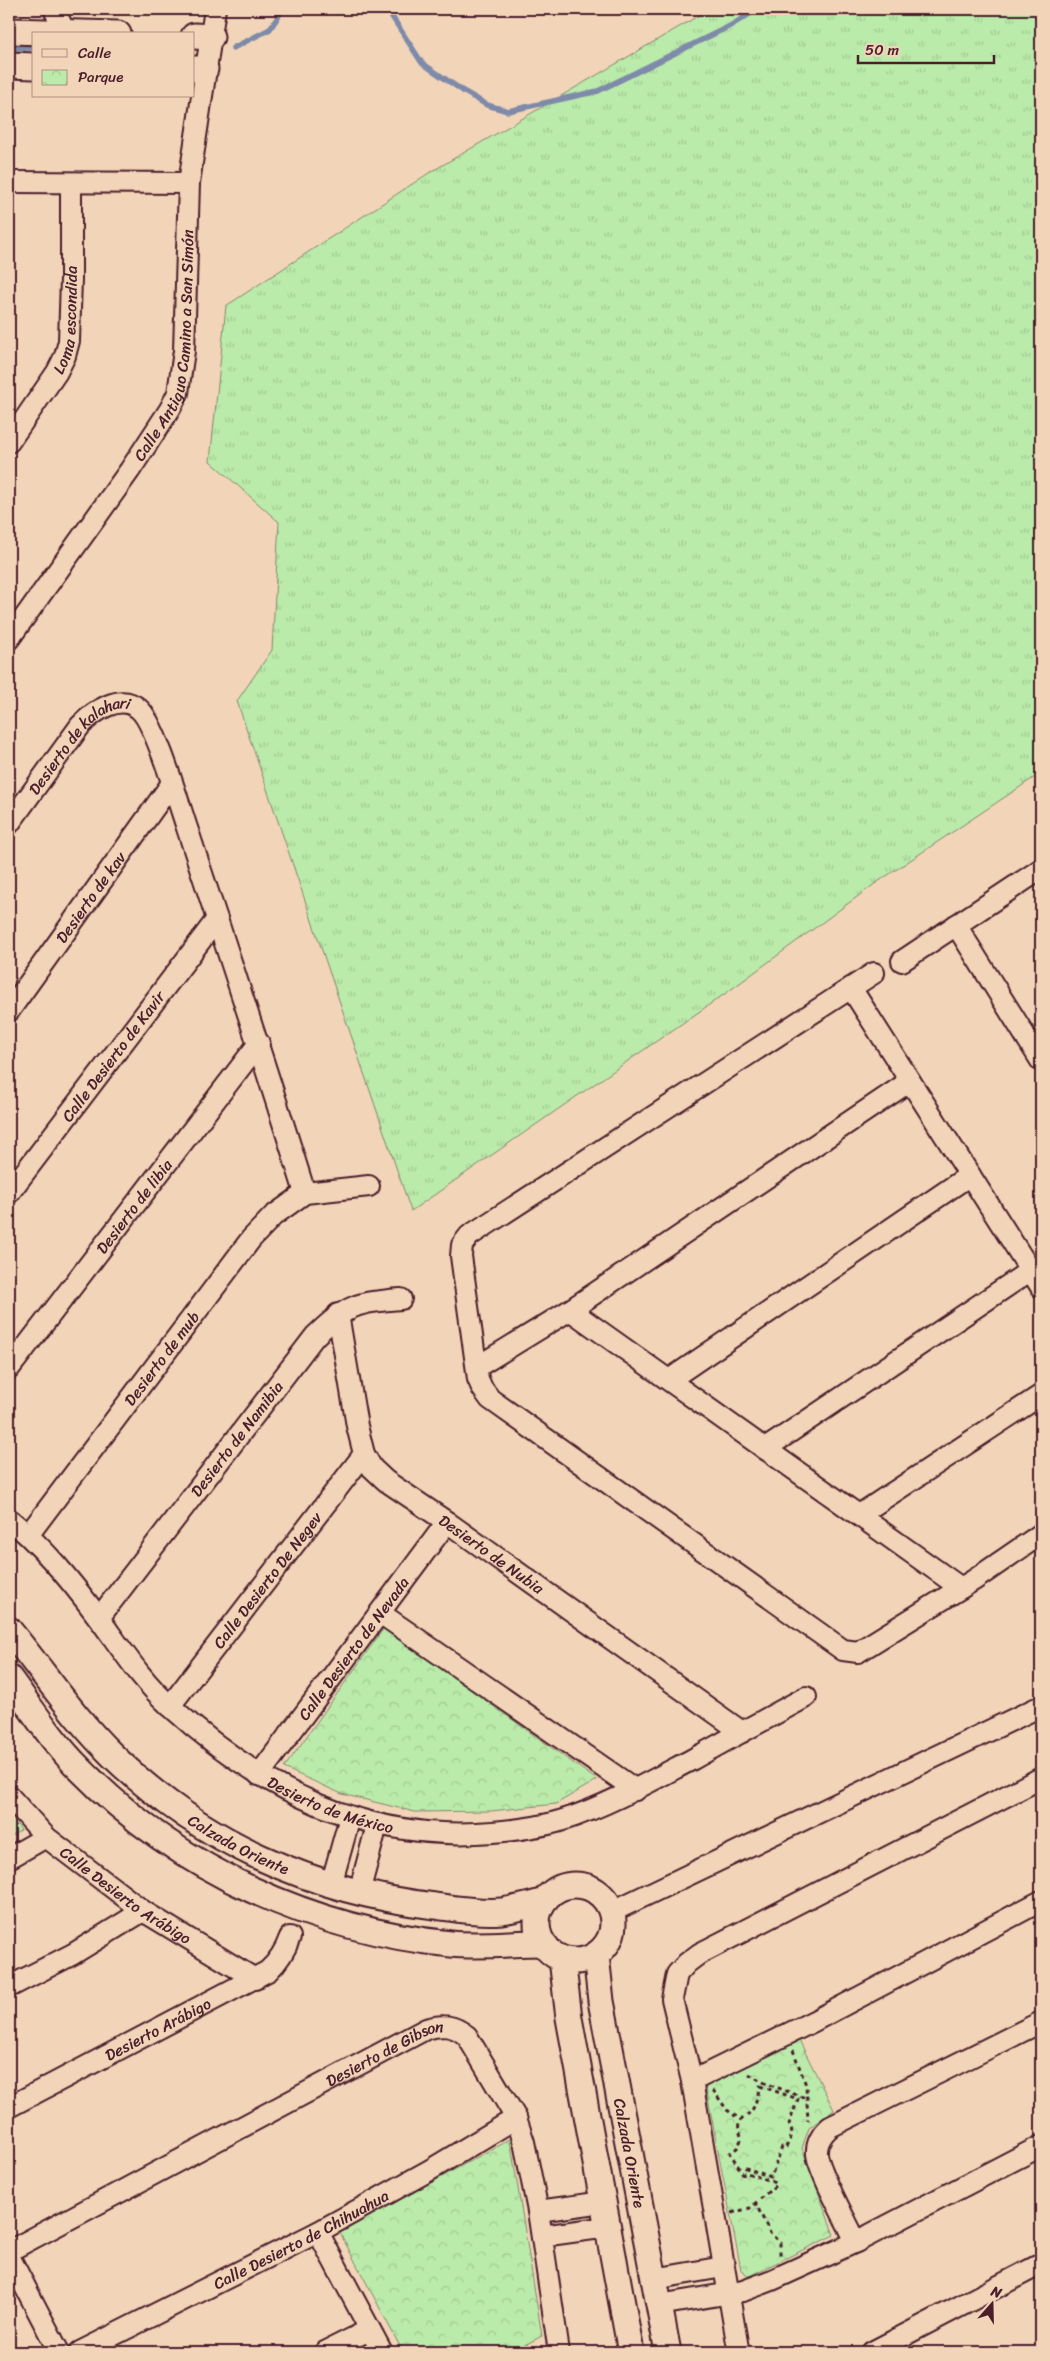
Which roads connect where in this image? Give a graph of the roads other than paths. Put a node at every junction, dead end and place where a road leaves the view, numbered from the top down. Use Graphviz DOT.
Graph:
graph roads {
  1 [pos="54,9"];
  2 [pos="208,21"];
  3 [pos="9,31"];
  4 [pos="65,32"];
  5 [pos="9,66"];
  6 [pos="32,66"];
  7 [pos="200,69"];
  8 [pos="9,182"];
  9 [pos="71,183"];
  10 [pos="189,183"];
  11 [pos="11,432"];
  12 [pos="9,639"];
  13 [pos="172,783"];
  14 [pos="9,824"];
  15 [pos="1041,870"];
  16 [pos="217,919"];
  17 [pos="956,925"];
  18 [pos="902,961"];
  19 [pos="874,973"];
  20 [pos="851,988"];
  21 [pos="9,1012"];
  22 [pos="259,1043"];
  23 [pos="1041,1061"];
  24 [pos="910,1081"];
  25 [pos="970,1175"];
  26 [pos="369,1186"];
  27 [pos="9,1193"];
  28 [pos="305,1193"];
  29 [pos="1030,1270"];
  30 [pos="1041,1287"];
  31 [pos="401,1299"];
  32 [pos="570,1310"];
  33 [pos="338,1314"];
  34 [pos="477,1367"];
  35 [pos="9,1369"];
  36 [pos="669,1380"];
  37 [pos="1041,1395"];
  38 [pos="765,1448"];
  39 [pos="364,1454"];
  40 [pos="859,1515"];
  41 [pos="9,1519"];
  42 [pos="447,1522"];
  43 [pos="29,1534"];
  44 [pos="1041,1534"];
  45 [pos="961,1588"];
  46 [pos="380,1613"];
  47 [pos="99,1618"];
  48 [pos="9,1630"];
  49 [pos="9,1678"];
  50 [pos="806,1697"];
  51 [pos="170,1706"];
  52 [pos="1041,1706"];
  53 [pos="742,1732"];
  54 [pos="259,1775"];
  55 [pos="1041,1778"];
  56 [pos="636,1790"];
  57 [pos="9,1796"];
  58 [pos="350,1817"];
  59 [pos="376,1825"];
  60 [pos="46,1837"];
  61 [pos="9,1858"];
  62 [pos="263,1860"];
  63 [pos="331,1885"];
  64 [pos="249,1889"];
  65 [pos="359,1893"];
  66 [pos="1041,1900"];
  67 [pos="543,1902"];
  68 [pos="142,1911"];
  69 [pos="611,1912"];
  70 [pos="290,1937"];
  71 [pos="542,1943"];
  72 [pos="596,1955"];
  73 [pos="562,1959"];
  74 [pos="255,1979"];
  75 [pos="9,1987"];
  76 [pos="1041,2022"];
  77 [pos="697,2078"];
  78 [pos="9,2107"];
  79 [pos="516,2118"];
  80 [pos="1041,2146"];
  81 [pos="638,2197"];
  82 [pos="604,2202"];
  83 [pos="538,2211"];
  84 [pos="643,2222"];
  85 [pos="608,2227"];
  86 [pos="318,2232"];
  87 [pos="542,2236"];
  88 [pos="856,2242"];
  89 [pos="9,2251"];
  90 [pos="9,2256"];
  91 [pos="1041,2264"];
  92 [pos="723,2268"];
  93 [pos="654,2279"];
  94 [pos="619,2285"];
  95 [pos="728,2294"];
  96 [pos="659,2305"];
  97 [pos="624,2311"];
  98 [pos="369,2330"];
  99 [pos="738,2348"];
  100 [pos="557,2351"];
  101 [pos="59,2352"];
  102 [pos="80,2352"];
  103 [pos="325,2352"];
  104 [pos="382,2352"];
  105 [pos="631,2352"];
  106 [pos="668,2352"];
  107 [pos="872,2352"];
  1 -- 4 [label="street"];
  2 -- 7 [label="street, Calle Antiguo Camino a San Simón"];
  3 -- 4 [label="street"];
  5 -- 6 [label="street"];
  7 -- 10 [label="street, Calle Antiguo Camino a San Simón"];
  8 -- 9 [label="street"];
  9 -- 10 [label="street"];
  9 -- 11 [label="street, Loma escondida"];
  10 -- 12 [label="street, Calle Antiguo Camino a San Simón"];
  13 -- 14 [label="street, Desierto de kalahari"];
  13 -- 16 [label="street"];
  13 -- 21 [label="street, Desierto de kav"];
  15 -- 17 [label="street"];
  16 -- 22 [label="street"];
  16 -- 27 [label="street, Calle Desierto de Kavir"];
  17 -- 18 [label="street"];
  17 -- 23 [label="street"];
  19 -- 20 [label="street"];
  20 -- 24 [label="street"];
  20 -- 34 [label="street"];
  22 -- 28 [label="street"];
  22 -- 35 [label="street, Desierto de libia"];
  24 -- 25 [label="street"];
  24 -- 32 [label="street"];
  25 -- 29 [label="street"];
  25 -- 36 [label="street"];
  26 -- 28 [label="street"];
  28 -- 43 [label="street, Desierto de mub"];
  29 -- 30 [label="street"];
  29 -- 38 [label="street"];
  31 -- 33 [label="street, Desierto de Namibia"];
  32 -- 34 [label="street"];
  32 -- 36 [label="street"];
  33 -- 39 [label="street, Desierto de Nubia"];
  33 -- 47 [label="street, Desierto de Namibia"];
  34 -- 45 [label="street"];
  36 -- 38 [label="street"];
  37 -- 40 [label="street"];
  38 -- 40 [label="street"];
  39 -- 42 [label="street, Desierto de Nubia"];
  39 -- 51 [label="street, Calle Desierto De Negev"];
  40 -- 45 [label="street"];
  41 -- 43 [label="street, Desierto de México"];
  42 -- 46 [label="street, Calle Desierto de Nevada"];
  42 -- 53 [label="street, Desierto de Nubia"];
  43 -- 47 [label="street, Desierto de México"];
  44 -- 45 [label="street"];
  46 -- 54 [label="street, Calle Desierto de Nevada"];
  46 -- 56 [label="street"];
  47 -- 51 [label="street, Desierto de México"];
  48 -- 62 [label="street, Calzada Oriente"];
  49 -- 64 [label="street, Calzada Oriente"];
  50 -- 53 [label="street, Desierto de México"];
  51 -- 54 [label="street, Desierto de México"];
  52 -- 69 [label="street"];
  53 -- 56 [label="street, Desierto de México"];
  54 -- 58 [label="street, Desierto de México"];
  55 -- 77 [label="street"];
  56 -- 59 [label="street, Desierto de México"];
  57 -- 60 [label="street, Calle Desierto Arábigo"];
  58 -- 59 [label="street, Desierto de México"];
  58 -- 63 [label="street"];
  59 -- 65 [label="street"];
  60 -- 61 [label="street"];
  60 -- 68 [label="street, Calle Desierto Arábigo"];
  62 -- 63 [label="street, Calzada Oriente"];
  62 -- 64 [label="street"];
  63 -- 65 [label="street, Calzada Oriente"];
  64 -- 71 [label="street, Calzada Oriente"];
  65 -- 67 [label="street, Calzada Oriente"];
  66 -- 77 [label="street"];
  67 -- 69 [label="street"];
  67 -- 71 [label="street"];
  68 -- 74 [label="street, Calle Desierto Arábigo"];
  68 -- 75 [label="street"];
  69 -- 72 [label="street"];
  70 -- 74 [label="street, Desierto Arábigo"];
  71 -- 73 [label="street"];
  72 -- 73 [label="street"];
  72 -- 81 [label="street, Calzada Oriente"];
  73 -- 82 [label="street"];
  74 -- 78 [label="street, Desierto Arábigo"];
  76 -- 88 [label="street"];
  77 -- 92 [label="street"];
  79 -- 83 [label="street, Desierto de Gibson"];
  79 -- 86 [label="street, Calle Desierto de Chihuahua"];
  79 -- 89 [label="street, Desierto de Gibson"];
  80 -- 88 [label="street"];
  81 -- 82 [label="street"];
  81 -- 84 [label="street, Calzada Oriente"];
  82 -- 83 [label="street"];
  82 -- 85 [label="street"];
  83 -- 87 [label="street, Desierto de Gibson"];
  84 -- 85 [label="street"];
  84 -- 93 [label="street, Calzada Oriente"];
  85 -- 87 [label="street"];
  85 -- 94 [label="street"];
  86 -- 98 [label="street"];
  86 -- 102 [label="street, Calle Desierto de Chihuahua"];
  87 -- 100 [label="street, Desierto de Gibson"];
  88 -- 95 [label="street"];
  90 -- 101 [label="street"];
  91 -- 107 [label="street"];
  92 -- 93 [label="street"];
  92 -- 95 [label="street"];
  93 -- 94 [label="street"];
  93 -- 96 [label="street, Calzada Oriente"];
  94 -- 97 [label="street"];
  95 -- 96 [label="street"];
  95 -- 99 [label="street"];
  96 -- 97 [label="street"];
  96 -- 106 [label="street, Calzada Oriente"];
  97 -- 105 [label="street"];
  98 -- 103 [label="street"];
  98 -- 104 [label="street"];
}
